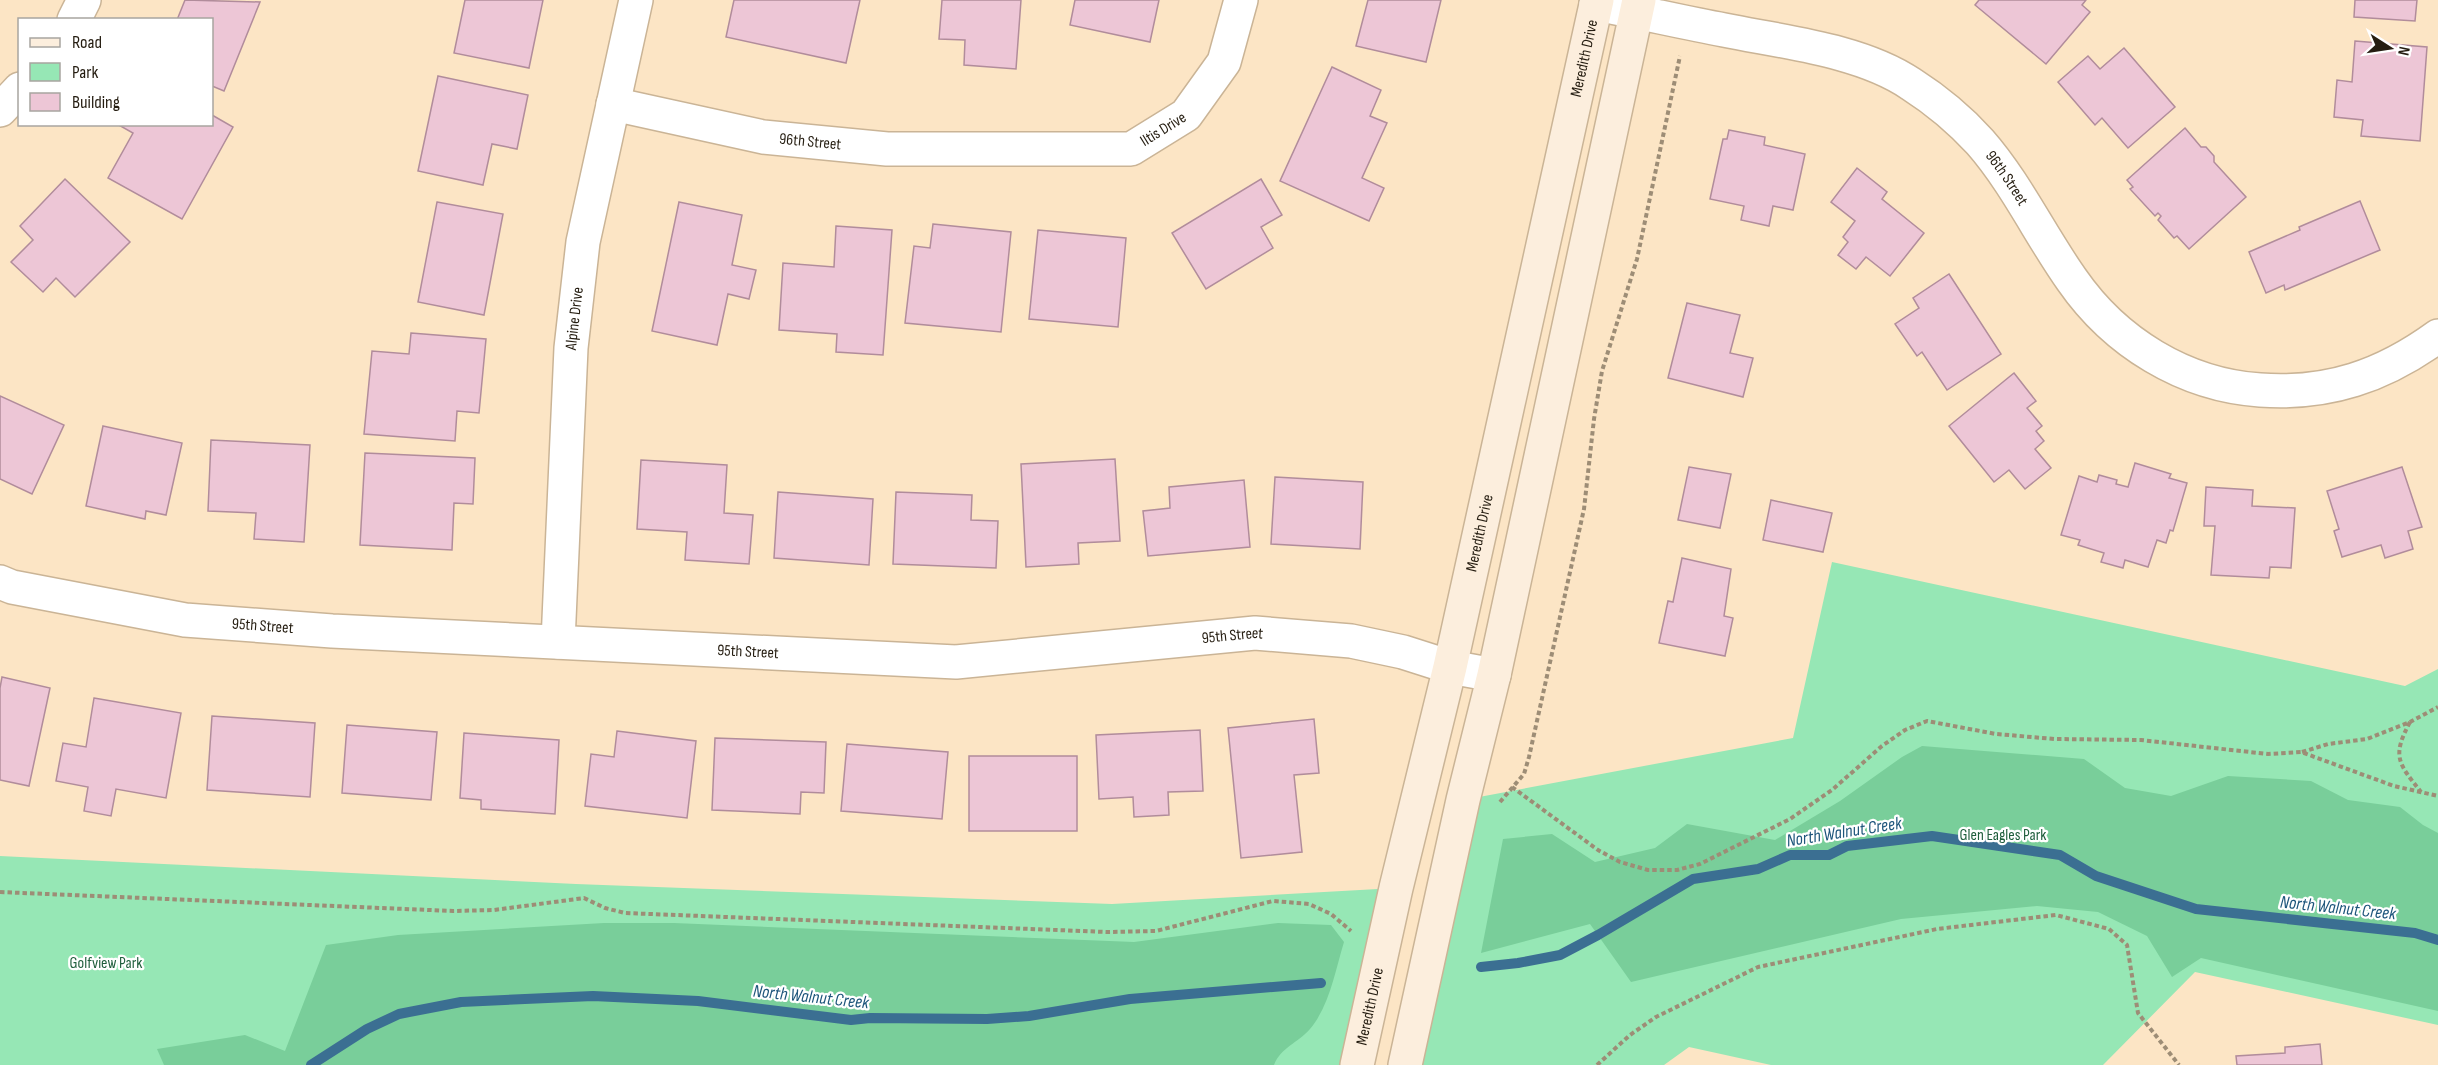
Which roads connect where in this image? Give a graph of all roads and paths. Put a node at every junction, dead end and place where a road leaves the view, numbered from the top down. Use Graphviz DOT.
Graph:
graph roads {
  1 [pos="84,0"];
  2 [pos="636,0"];
  3 [pos="1241,0"];
  4 [pos="1597,2"];
  5 [pos="1638,6"];
  6 [pos="75,18"];
  7 [pos="1687,23"];
  8 [pos="18,91"];
  9 [pos="613,104"];
  10 [pos="0,110"];
  11 [pos="1011,147"];
  12 [pos="2438,336"];
  13 [pos="0,582"];
  14 [pos="558,642"];
  15 [pos="1450,667"];
  16 [pos="1494,675"];
  17 [pos="2438,707"];
  18 [pos="2410,722"];
  19 [pos="2301,752"];
  20 [pos="2421,792"];
  21 [pos="2438,795"];
  22 [pos="0,892"];
  23 [pos="1354,934"];
  24 [pos="1357,1065"];
  25 [pos="1405,1065"];
  26 [pos="1597,1065"];
  27 [pos="2179,1065"];
  1 -- 6 [label="street"];
  2 -- 9 [label="street, Alpine Drive"];
  3 -- 11 [label="street, Iltis Drive"];
  4 -- 5 [label="street, 96th Street"];
  4 -- 15 [label="main road, Meredith Drive"];
  5 -- 7 [label="street, 96th Street"];
  5 -- 16 [label="main road"];
  7 -- 12 [label="street, 96th Street"];
  7 -- 19 [label="path"];
  8 -- 10 [label="street"];
  9 -- 11 [label="street, 96th Street"];
  9 -- 14 [label="street, Alpine Drive"];
  13 -- 14 [label="street, 95th Street"];
  14 -- 15 [label="street, 95th Street"];
  15 -- 16 [label="street, 95th Street"];
  15 -- 24 [label="main road, Meredith Drive"];
  16 -- 25 [label="main road"];
  17 -- 18 [label="path"];
  18 -- 19 [label="path"];
  18 -- 20 [label="path"];
  19 -- 20 [label="path"];
  20 -- 21 [label="path"];
  22 -- 23 [label="path"];
  26 -- 27 [label="path"];
}
